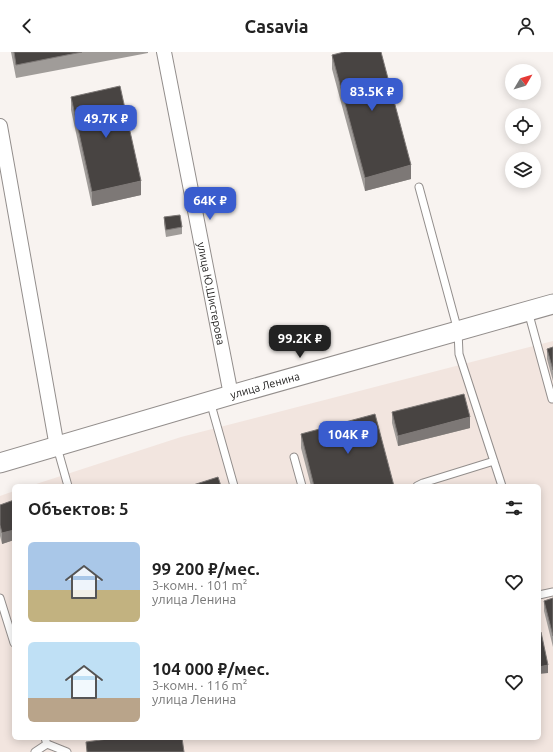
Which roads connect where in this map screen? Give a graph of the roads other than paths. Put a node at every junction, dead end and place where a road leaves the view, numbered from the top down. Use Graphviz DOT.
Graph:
graph roads {
  1 [pos="164,52"];
  2 [pos="0,126"];
  3 [pos="419,187"];
  4 [pos="553,304"];
  5 [pos="528,311"];
  6 [pos="458,331"];
  7 [pos="231,394"];
  8 [pos="552,399"];
  9 [pos="210,401"];
  10 [pos="57,447"];
  11 [pos="294,457"];
  12 [pos="494,461"];
  13 [pos="0,463"];
  14 [pos="67,484"];
  15 [pos="233,484"];
  16 [pos="301,484"];
  17 [pos="420,484"];
  18 [pos="501,484"];
  19 [pos="553,592"];
  20 [pos="541,595"];
  21 [pos="0,598"];
  22 [pos="12,637"];
  23 [pos="46,741"];
  24 [pos="35,752"];
  25 [pos="66,752"];
  1 -- 7 [label="street, улица Ю.Шистерова"];
  2 -- 10 [label="street"];
  3 -- 6 [label="lane"];
  4 -- 5 [label="main road, улица Ленина"];
  5 -- 6 [label="main road, улица Ленина"];
  5 -- 8 [label="lane"];
  6 -- 7 [label="main road, улица Ленина"];
  6 -- 12 [label="lane"];
  7 -- 9 [label="main road, улица Ленина"];
  9 -- 10 [label="main road, улица Ленина"];
  9 -- 15 [label="lane"];
  10 -- 13 [label="main road, улица Ленина"];
  10 -- 14 [label="lane"];
  11 -- 16 [label="lane"];
  12 -- 17 [label="lane"];
  12 -- 18 [label="lane"];
  19 -- 20 [label="lane"];
  21 -- 22 [label="lane"];
  23 -- 24 [label="lane"];
  23 -- 25 [label="lane"];
}
